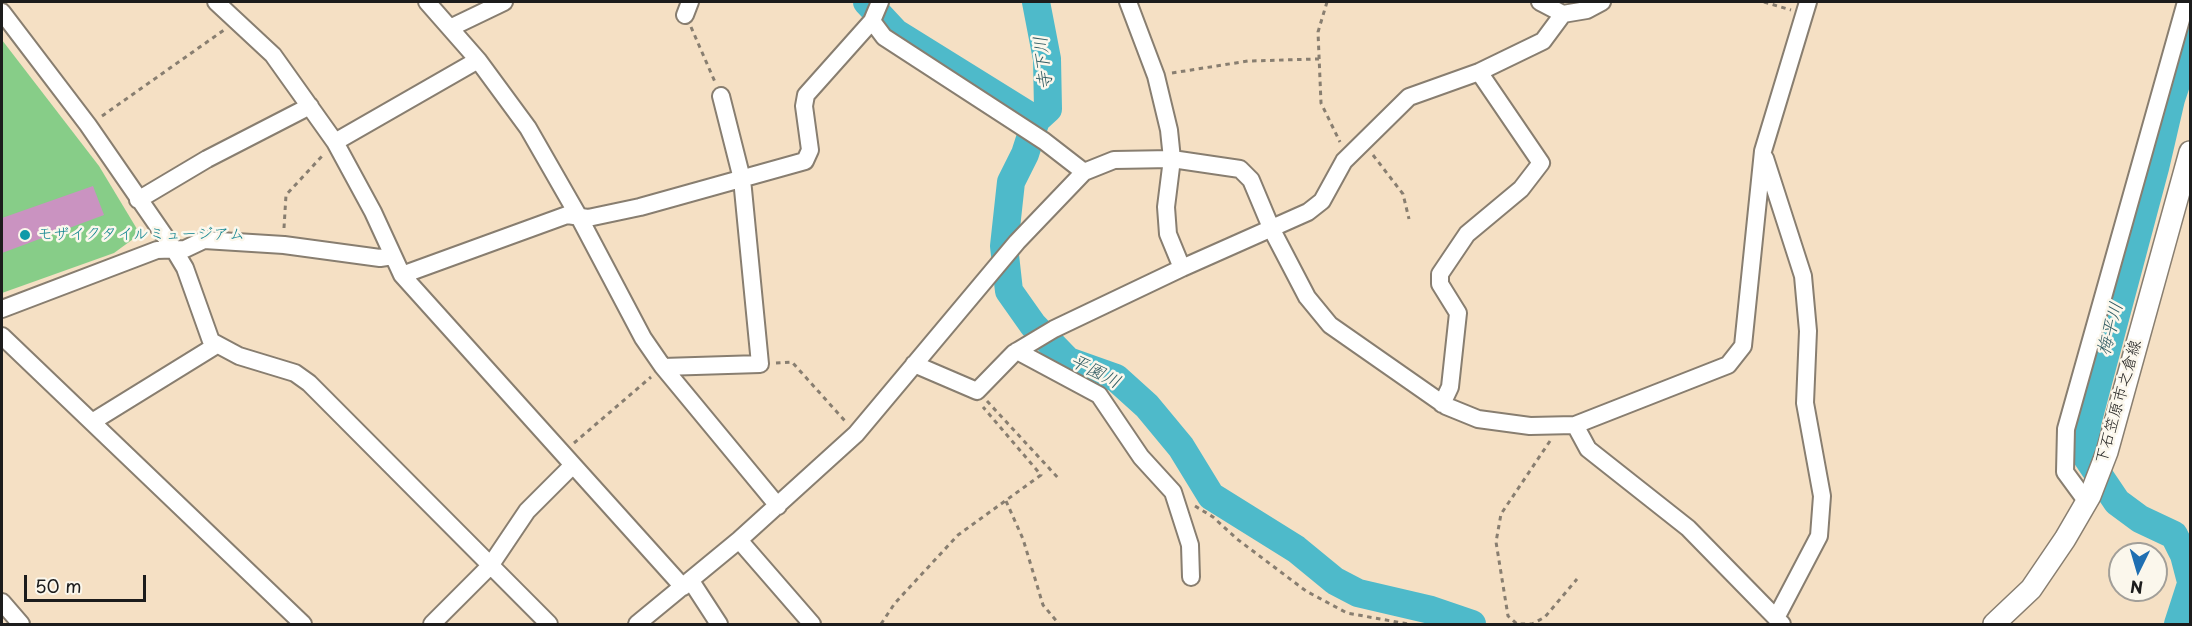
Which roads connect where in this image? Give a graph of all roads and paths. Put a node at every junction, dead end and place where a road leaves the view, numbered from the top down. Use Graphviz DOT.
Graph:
graph roads {
  1 [pos="10,2"];
  2 [pos="216,2"];
  3 [pos="427,2"];
  4 [pos="504,2"];
  5 [pos="880,2"];
  6 [pos="1128,2"];
  7 [pos="1327,2"];
  8 [pos="1540,2"];
  9 [pos="1602,2"];
  10 [pos="1764,2"];
  11 [pos="2186,2"];
  12 [pos="688,8"];
  13 [pos="1806,8"];
  14 [pos="2,11"];
  15 [pos="1563,14"];
  16 [pos="234,18"];
  17 [pos="872,21"];
  18 [pos="452,27"];
  19 [pos="1319,59"];
  20 [pos="478,60"];
  21 [pos="1479,72"];
  22 [pos="1156,76"];
  23 [pos="721,96"];
  24 [pos="310,106"];
  25 [pos="88,125"];
  26 [pos="335,142"];
  27 [pos="1363,142"];
  28 [pos="1763,151"];
  29 [pos="2190,152"];
  30 [pos="1172,159"];
  31 [pos="1344,161"];
  32 [pos="1084,172"];
  33 [pos="742,179"];
  34 [pos="138,200"];
  35 [pos="579,217"];
  36 [pos="1409,219"];
  37 [pos="1272,230"];
  38 [pos="284,245"];
  39 [pos="173,248"];
  40 [pos="393,256"];
  41 [pos="1182,268"];
  42 [pos="402,275"];
  43 [pos="2,309"];
  44 [pos="2,336"];
  45 [pos="215,346"];
  46 [pos="1024,347"];
  47 [pos="760,364"];
  48 [pos="914,364"];
  49 [pos="663,367"];
  50 [pos="977,391"];
  51 [pos="1442,404"];
  52 [pos="92,422"];
  53 [pos="1556,425"];
  54 [pos="1575,425"];
  55 [pos="856,434"];
  56 [pos="567,460"];
  57 [pos="1060,480"];
  58 [pos="1173,492"];
  59 [pos="2089,499"];
  60 [pos="1006,501"];
  61 [pos="778,506"];
  62 [pos="739,540"];
  63 [pos="490,566"];
  64 [pos="1191,577"];
  65 [pos="1577,579"];
  66 [pos="687,584"];
  67 [pos="2,602"];
  68 [pos="1779,621"];
  69 [pos="21,624"];
  70 [pos="303,624"];
  71 [pos="432,624"];
  72 [pos="549,624"];
  73 [pos="637,624"];
  74 [pos="718,624"];
  75 [pos="812,624"];
  76 [pos="880,624"];
  77 [pos="1059,624"];
  78 [pos="1408,624"];
  79 [pos="1994,624"];
  1 -- 14 [label="street"];
  2 -- 16 [label="street"];
  3 -- 18 [label="street"];
  4 -- 18 [label="street"];
  5 -- 17 [label="street"];
  6 -- 22 [label="street"];
  7 -- 19 [label="path"];
  8 -- 15 [label="street"];
  9 -- 15 [label="street"];
  10 -- 13 [label="path"];
  11 -- 59 [label="street"];
  12 -- 23 [label="path"];
  13 -- 28 [label="street"];
  14 -- 25 [label="street"];
  15 -- 21 [label="street"];
  16 -- 24 [label="street"];
  16 -- 25 [label="path"];
  17 -- 32 [label="street"];
  17 -- 33 [label="street"];
  18 -- 20 [label="street"];
  19 -- 22 [label="path"];
  19 -- 31 [label="path"];
  20 -- 26 [label="street"];
  20 -- 35 [label="street"];
  21 -- 27 [label="street"];
  21 -- 51 [label="street"];
  22 -- 30 [label="street"];
  23 -- 33 [label="street"];
  24 -- 26 [label="street"];
  24 -- 34 [label="street"];
  25 -- 34 [label="street"];
  26 -- 38 [label="path"];
  26 -- 40 [label="street"];
  27 -- 31 [label="street"];
  27 -- 36 [label="path"];
  28 -- 54 [label="street"];
  28 -- 68 [label="street"];
  29 -- 59 [label="main road, 下石笠原市之倉線"];
  30 -- 32 [label="street"];
  30 -- 37 [label="street"];
  30 -- 41 [label="street"];
  31 -- 37 [label="street"];
  32 -- 48 [label="street"];
  33 -- 35 [label="street"];
  33 -- 47 [label="street"];
  34 -- 39 [label="street"];
  35 -- 42 [label="street"];
  35 -- 49 [label="street"];
  37 -- 41 [label="street"];
  37 -- 51 [label="street"];
  38 -- 39 [label="street"];
  38 -- 40 [label="street"];
  39 -- 43 [label="street"];
  39 -- 45 [label="street"];
  40 -- 42 [label="street"];
  41 -- 46 [label="street"];
  42 -- 56 [label="street"];
  44 -- 52 [label="street"];
  45 -- 52 [label="street"];
  45 -- 63 [label="street"];
  46 -- 50 [label="street"];
  46 -- 58 [label="street"];
  47 -- 49 [label="street"];
  47 -- 55 [label="path"];
  48 -- 50 [label="street"];
  48 -- 55 [label="street"];
  49 -- 56 [label="path"];
  49 -- 61 [label="street"];
  50 -- 57 [label="path"];
  50 -- 60 [label="path"];
  51 -- 53 [label="street"];
  52 -- 70 [label="street"];
  53 -- 54 [label="street"];
  53 -- 65 [label="path"];
  54 -- 68 [label="street"];
  55 -- 61 [label="street"];
  56 -- 63 [label="street"];
  56 -- 66 [label="street"];
  58 -- 64 [label="street"];
  58 -- 78 [label="path"];
  59 -- 79 [label="main road, 下石笠原市之倉線"];
  60 -- 76 [label="path"];
  60 -- 77 [label="path"];
  61 -- 62 [label="street"];
  62 -- 66 [label="street"];
  62 -- 75 [label="street"];
  63 -- 71 [label="street"];
  63 -- 72 [label="street"];
  66 -- 73 [label="street"];
  66 -- 74 [label="street"];
  67 -- 69 [label="street"];
}
